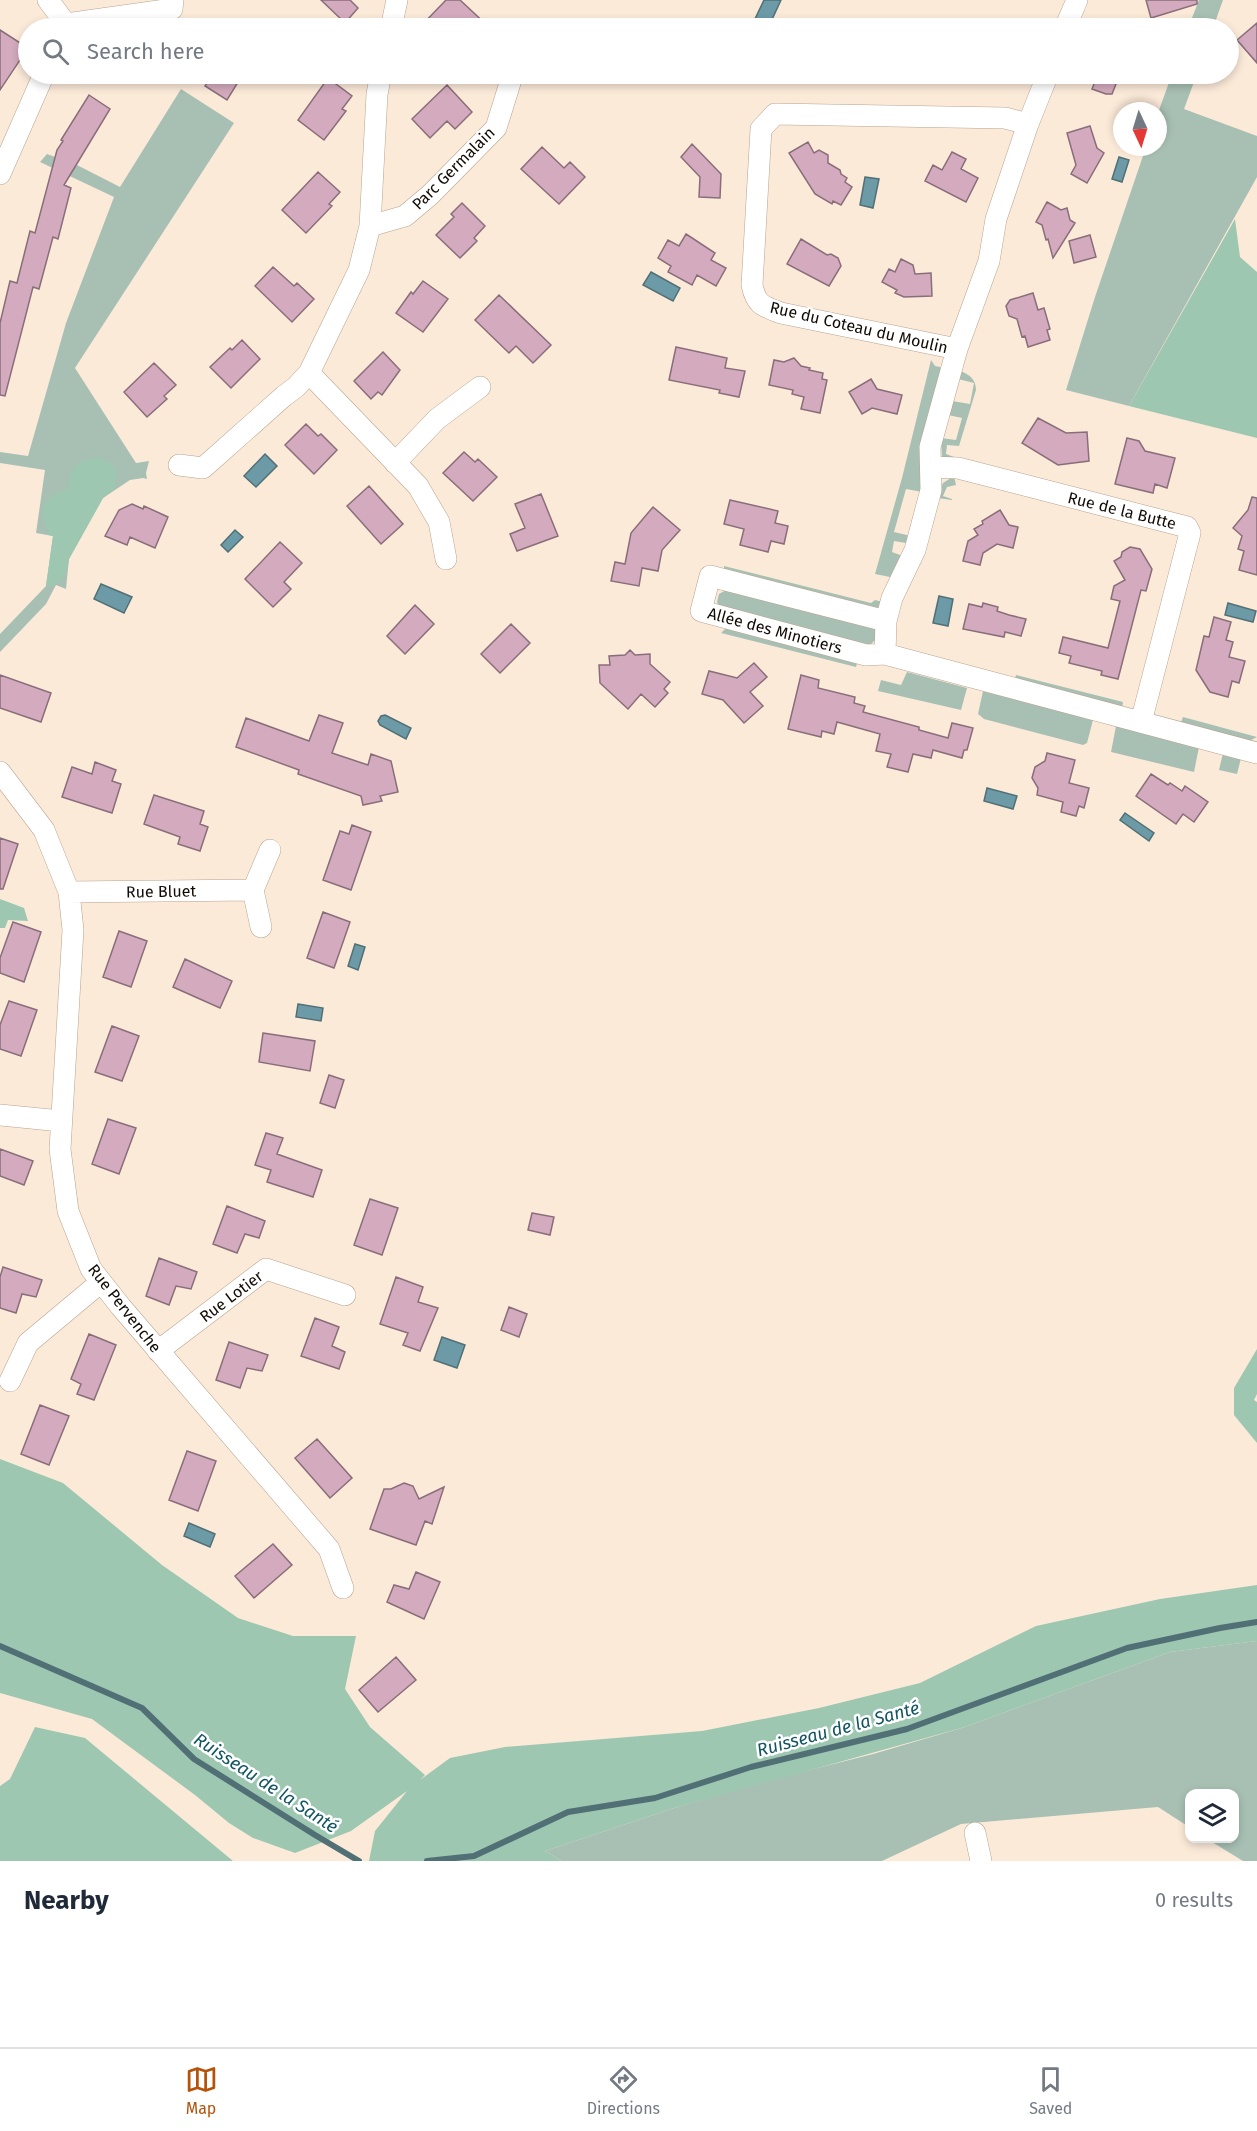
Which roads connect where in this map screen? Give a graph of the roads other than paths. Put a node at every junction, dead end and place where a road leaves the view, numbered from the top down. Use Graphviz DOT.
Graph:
graph roads {
  1 [pos="48,0"];
  2 [pos="173,0"];
  3 [pos="397,0"];
  4 [pos="1077,0"];
  5 [pos="60,18"];
  6 [pos="115,18"];
  7 [pos="393,18"];
  8 [pos="1069,18"];
  9 [pos="40,84"];
  10 [pos="378,84"];
  11 [pos="510,84"];
  12 [pos="1044,84"];
  13 [pos="1028,124"];
  14 [pos="0,174"];
  15 [pos="370,226"];
  16 [pos="957,349"];
  17 [pos="309,373"];
  18 [pos="480,387"];
  19 [pos="395,463"];
  20 [pos="179,465"];
  21 [pos="931,467"];
  22 [pos="446,559"];
  23 [pos="886,621"];
  24 [pos="885,654"];
  25 [pos="1141,722"];
  26 [pos="1256,751"];
  27 [pos="0,772"];
  28 [pos="270,850"];
  29 [pos="253,890"];
  30 [pos="69,892"];
  31 [pos="261,927"];
  32 [pos="0,1115"];
  33 [pos="61,1121"];
  34 [pos="101,1282"];
  35 [pos="345,1295"];
  36 [pos="158,1351"];
  37 [pos="10,1381"];
  38 [pos="343,1588"];
  39 [pos="975,1833"];
  40 [pos="981,1861"];
  1 -- 5 [label="street"];
  2 -- 6 [label="street"];
  3 -- 7 [label="street"];
  4 -- 8 [label="street"];
  9 -- 14 [label="street"];
  10 -- 15 [label="street"];
  11 -- 15 [label="street, Parc Germalain"];
  12 -- 13 [label="street, Rue du Coteau du Moulin"];
  13 -- 16 [label="street, Rue du Coteau du Moulin"];
  13 -- 16 [label="street, Rue du Coteau du Moulin"];
  15 -- 17 [label="street"];
  16 -- 21 [label="street"];
  17 -- 19 [label="street"];
  17 -- 20 [label="street"];
  18 -- 19 [label="street"];
  19 -- 22 [label="street"];
  21 -- 23 [label="street"];
  21 -- 25 [label="street, Rue de la Butte"];
  23 -- 24 [label="street"];
  23 -- 24 [label="street, Allée des Minotiers"];
  24 -- 25 [label="street, Allée des Minotiers"];
  25 -- 26 [label="street, Allée des Minotiers"];
  27 -- 30 [label="street, Rue Pervenche"];
  28 -- 29 [label="street"];
  29 -- 30 [label="street, Rue Bluet"];
  29 -- 31 [label="street"];
  30 -- 33 [label="street, Rue Pervenche"];
  32 -- 33 [label="street"];
  33 -- 34 [label="street, Rue Pervenche"];
  34 -- 36 [label="street, Rue Pervenche"];
  34 -- 37 [label="street"];
  35 -- 36 [label="street, Rue Lotier"];
  36 -- 38 [label="street, Rue Pervenche"];
  39 -- 40 [label="street"];
}
